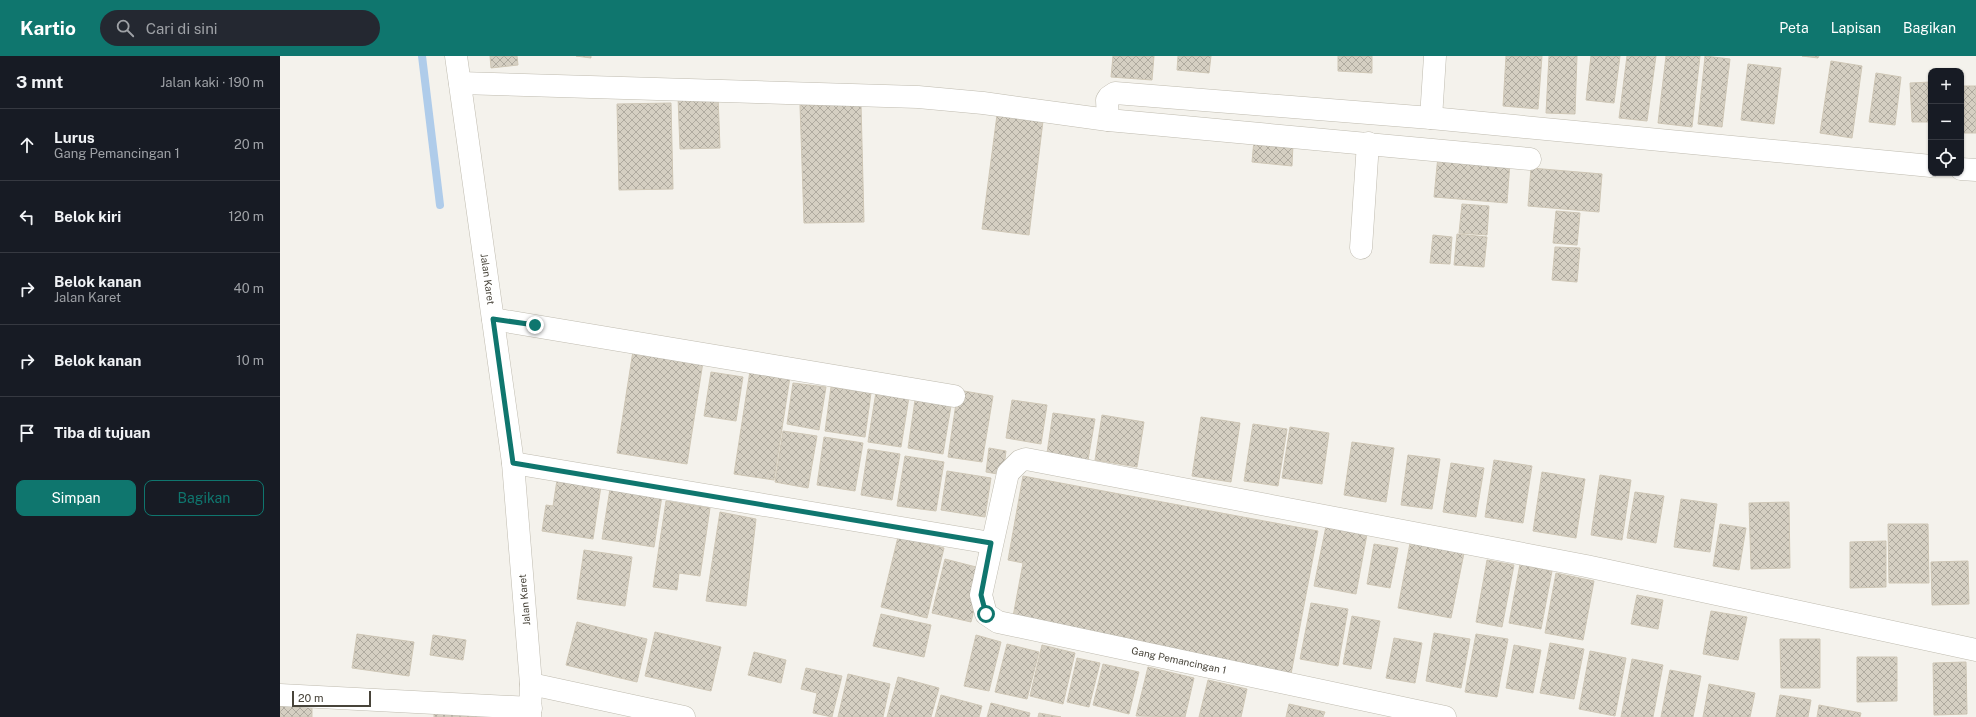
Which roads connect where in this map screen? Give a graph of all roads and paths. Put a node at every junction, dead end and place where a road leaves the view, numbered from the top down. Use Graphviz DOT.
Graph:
graph roads {
  1 [pos="456,56"];
  2 [pos="1435,56"];
  3 [pos="460,83"];
  4 [pos="1431,118"];
  5 [pos="1108,120"];
  6 [pos="1368,143"];
  7 [pos="1530,159"];
  8 [pos="1928,166"];
  9 [pos="1964,168"];
  10 [pos="1976,170"];
  11 [pos="1361,248"];
  12 [pos="493,319"];
  13 [pos="954,396"];
  14 [pos="513,463"];
  15 [pos="991,543"];
  16 [pos="1976,650"];
  17 [pos="531,684"];
  18 [pos="280,695"];
  19 [pos="530,712"];
  20 [pos="684,717"];
  21 [pos="1445,717"];
  1 -- 3 [label="street, Jalan Karet"];
  2 -- 4 [label="street"];
  3 -- 5 [label="street"];
  3 -- 12 [label="street, Jalan Karet"];
  4 -- 5 [label="street"];
  4 -- 8 [label="street"];
  5 -- 6 [label="street"];
  6 -- 7 [label="street"];
  6 -- 11 [label="street"];
  9 -- 10 [label="street"];
  12 -- 13 [label="street"];
  12 -- 14 [label="street, Jalan Karet"];
  14 -- 15 [label="street"];
  14 -- 17 [label="street, Jalan Karet"];
  15 -- 16 [label="street, Gang Pemancingan 1"];
  15 -- 21 [label="street, Gang Pemancingan 1"];
  17 -- 19 [label="street, Jalan Karet"];
  17 -- 20 [label="street"];
  18 -- 19 [label="street"];
}
